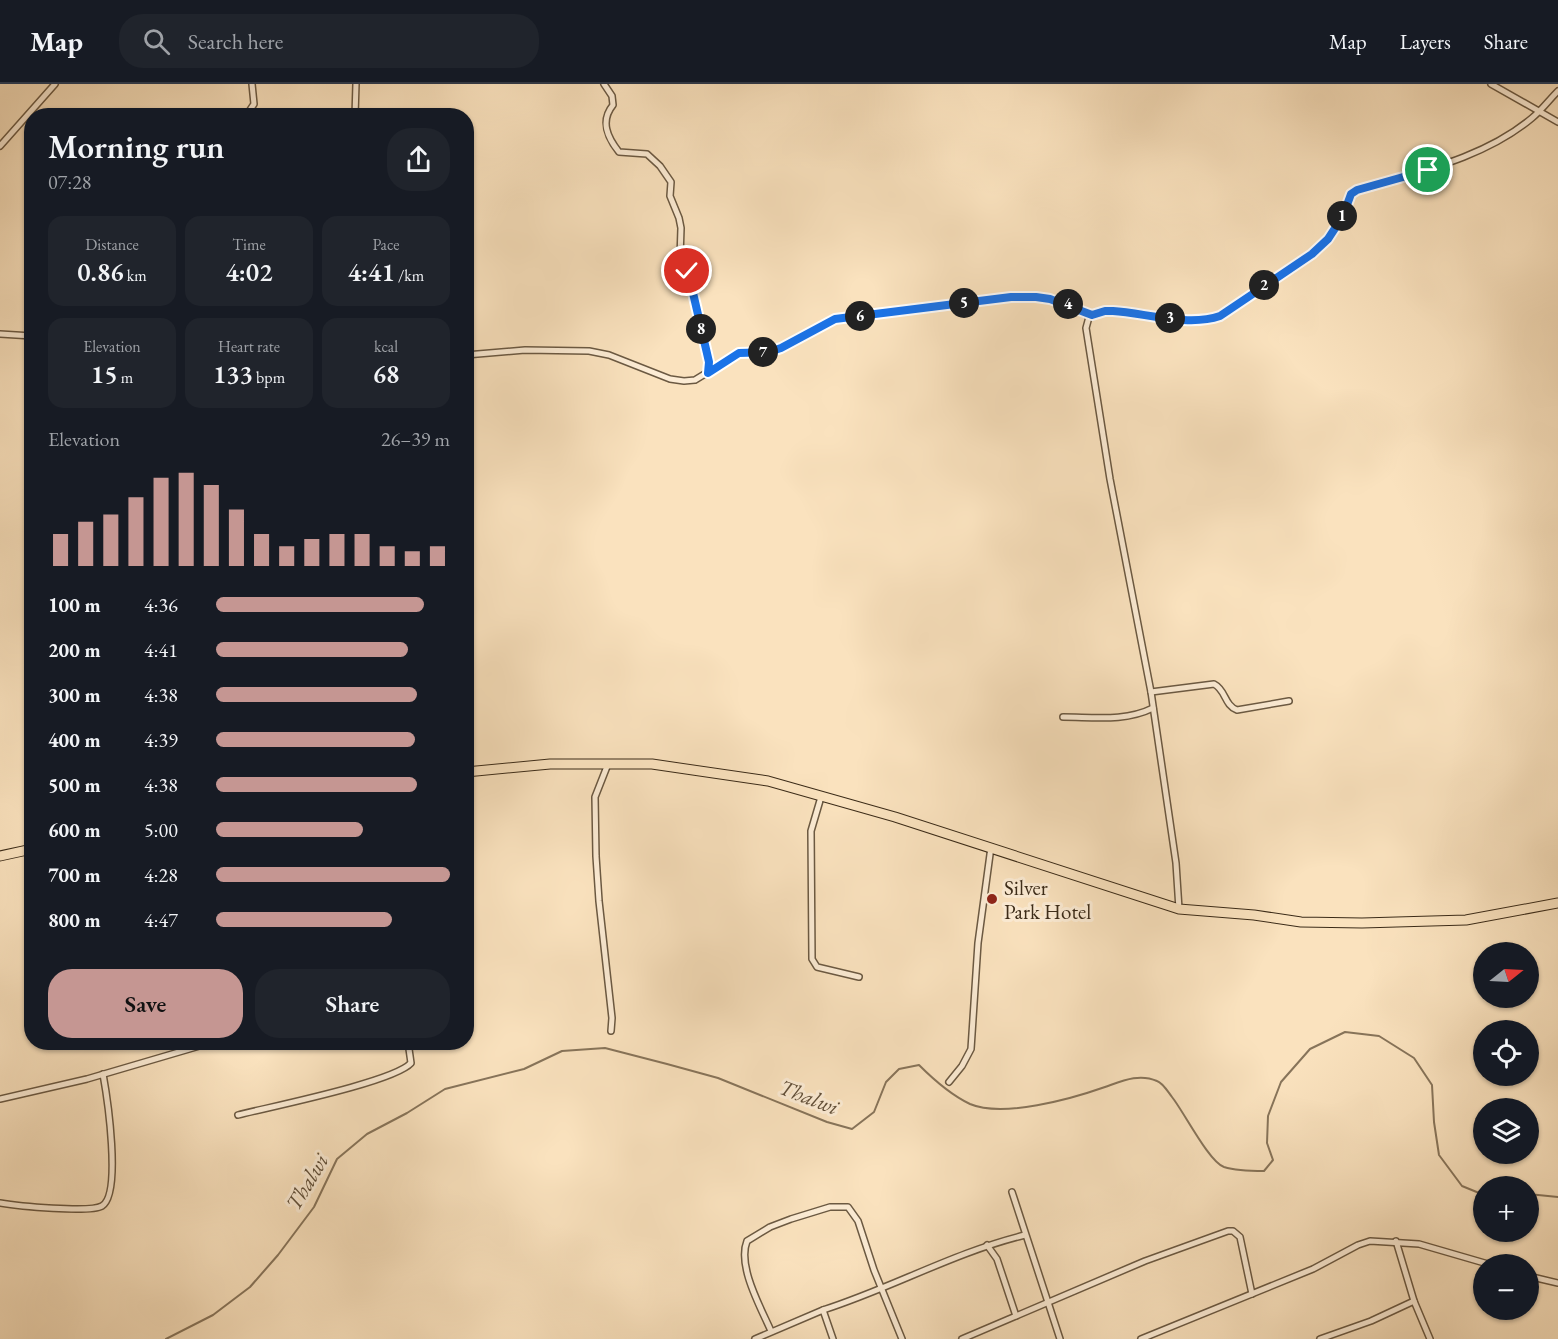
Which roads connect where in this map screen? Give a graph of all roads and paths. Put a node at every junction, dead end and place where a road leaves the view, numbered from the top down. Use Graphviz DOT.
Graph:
graph roads {
  1 [pos="55,84"];
  2 [pos="252,84"];
  3 [pos="356,84"];
  4 [pos="604,84"];
  5 [pos="1491,84"];
  6 [pos="1553,84"];
  7 [pos="1558,91"];
  8 [pos="34,108"];
  9 [pos="251,108"];
  10 [pos="355,108"];
  11 [pos="1539,111"];
  12 [pos="24,119"];
  13 [pos="1558,122"];
  14 [pos="0,146"];
  15 [pos="1092,315"];
  16 [pos="0,334"];
  17 [pos="24,336"];
  18 [pos="474,355"];
  19 [pos="708,373"];
  20 [pos="1151,692"];
  21 [pos="1289,701"];
  22 [pos="1153,708"];
  23 [pos="1062,717"];
  24 [pos="608,764"];
  25 [pos="474,771"];
  26 [pos="821,797"];
  27 [pos="991,847"];
  28 [pos="24,851"];
  29 [pos="0,856"];
  30 [pos="1558,903"];
  31 [pos="1179,909"];
  32 [pos="859,977"];
  33 [pos="610,1031"];
  34 [pos="186,1050"];
  35 [pos="409,1050"];
  36 [pos="103,1074"];
  37 [pos="949,1082"];
  38 [pos="0,1099"];
  39 [pos="238,1115"];
  40 [pos="1012,1192"];
  41 [pos="0,1203"];
  42 [pos="1025,1235"];
  43 [pos="1396,1241"];
  44 [pos="987,1245"];
  45 [pos="1473,1260"];
  46 [pos="1539,1279"];
  47 [pos="1558,1283"];
  48 [pos="882,1288"];
  49 [pos="1252,1294"];
  50 [pos="1414,1301"];
  51 [pos="1049,1302"];
  52 [pos="823,1310"];
  53 [pos="1016,1316"];
  54 [pos="771,1331"];
  55 [pos="755,1339"];
  56 [pos="833,1339"];
  57 [pos="902,1339"];
  58 [pos="962,1339"];
  59 [pos="1060,1339"];
  60 [pos="1141,1339"];
  61 [pos="1320,1339"];
  62 [pos="1430,1339"];
  1 -- 8 [label="street"];
  2 -- 9 [label="street"];
  3 -- 10 [label="street"];
  4 -- 19 [label="street"];
  5 -- 11 [label="street"];
  6 -- 7 [label="street"];
  7 -- 11 [label="street"];
  11 -- 13 [label="street"];
  11 -- 15 [label="street"];
  12 -- 14 [label="street"];
  15 -- 19 [label="street"];
  15 -- 20 [label="street"];
  16 -- 17 [label="street"];
  18 -- 19 [label="street"];
  20 -- 21 [label="street"];
  20 -- 22 [label="street"];
  22 -- 23 [label="street"];
  22 -- 31 [label="street"];
  24 -- 25 [label="highway"];
  24 -- 26 [label="highway"];
  24 -- 33 [label="street"];
  26 -- 27 [label="highway"];
  26 -- 32 [label="street"];
  27 -- 31 [label="highway"];
  27 -- 37 [label="street"];
  28 -- 29 [label="highway"];
  30 -- 31 [label="highway"];
  34 -- 36 [label="street"];
  35 -- 39 [label="street"];
  36 -- 38 [label="street"];
  36 -- 41 [label="street"];
  40 -- 42 [label="street"];
  42 -- 44 [label="street"];
  42 -- 51 [label="street"];
  43 -- 45 [label="street"];
  43 -- 49 [label="street"];
  43 -- 50 [label="street"];
  44 -- 48 [label="street"];
  44 -- 53 [label="street"];
  46 -- 47 [label="street"];
  48 -- 52 [label="street"];
  48 -- 54 [label="street"];
  48 -- 57 [label="street"];
  49 -- 51 [label="street"];
  49 -- 60 [label="street"];
  50 -- 61 [label="street"];
  50 -- 62 [label="street"];
  51 -- 53 [label="street"];
  51 -- 59 [label="street"];
  52 -- 54 [label="street"];
  52 -- 56 [label="street"];
  53 -- 58 [label="street"];
  54 -- 55 [label="street"];
}
